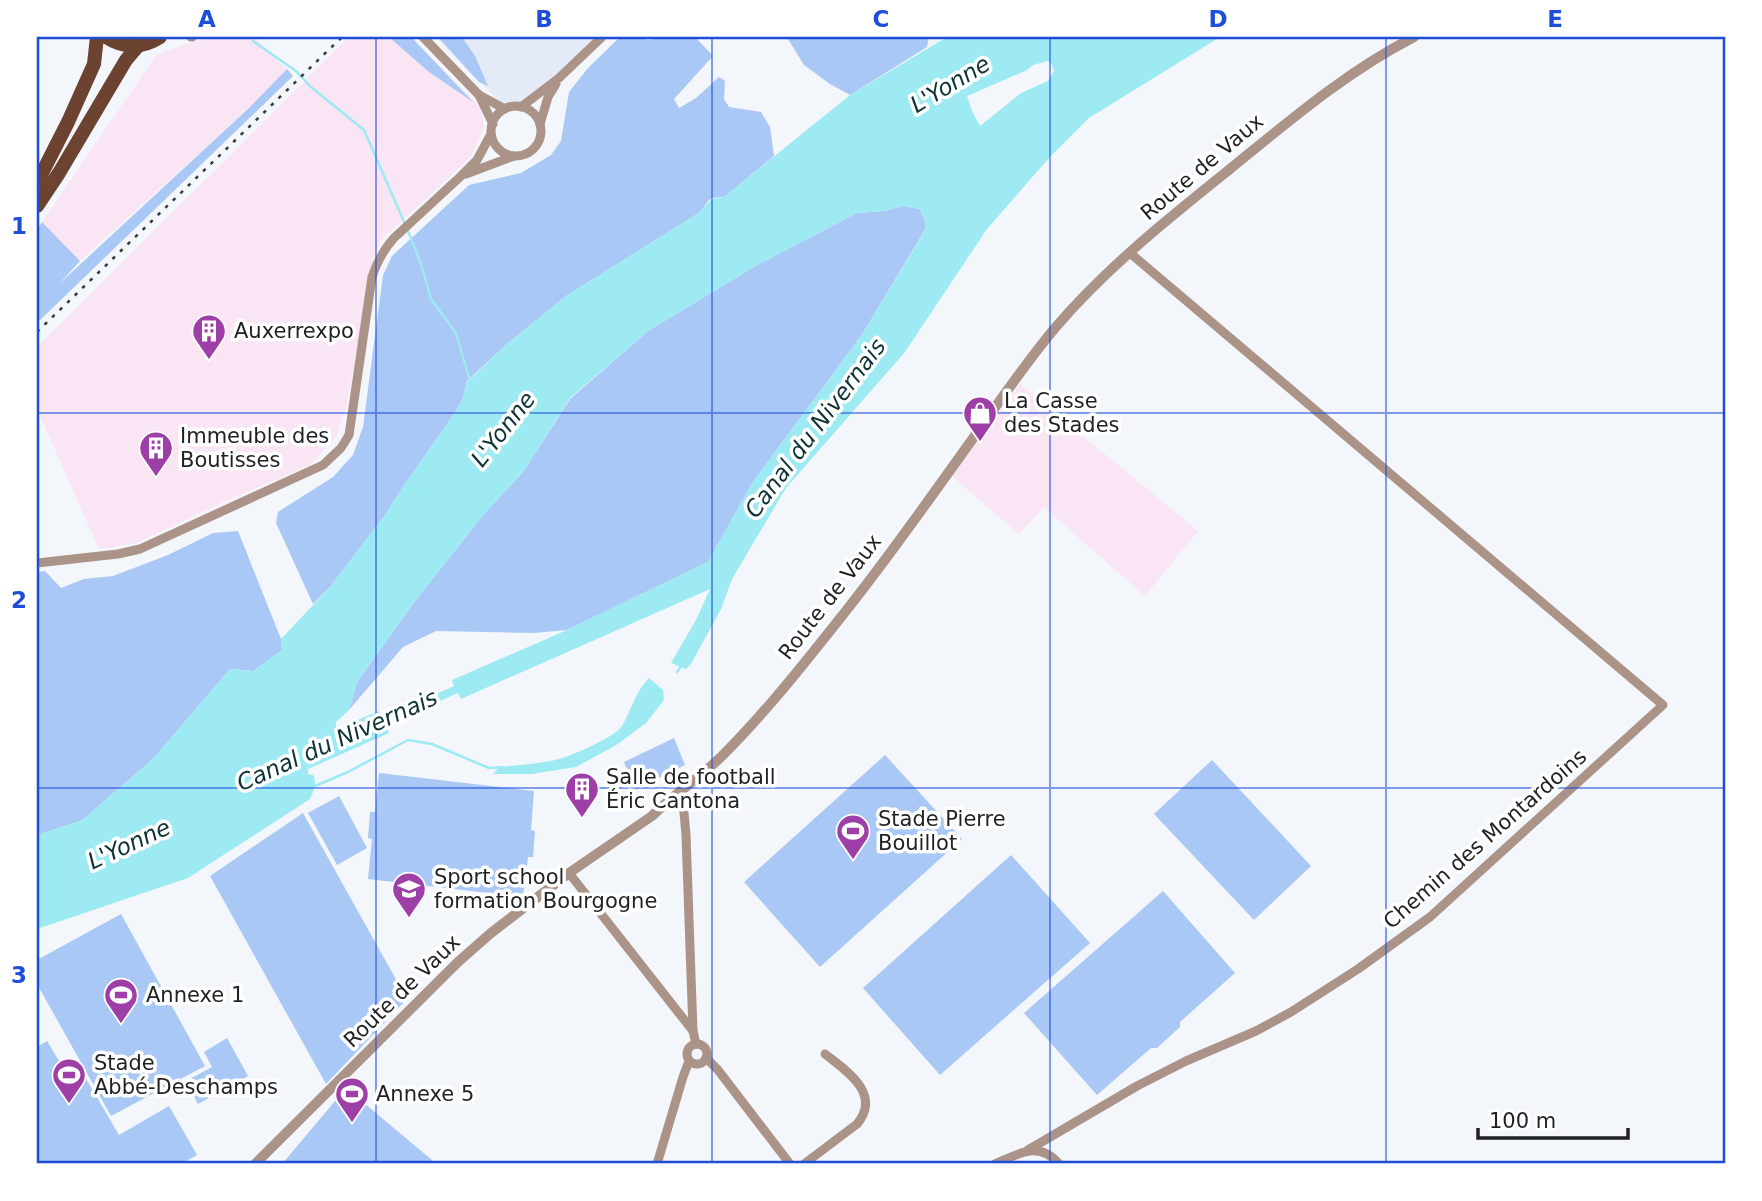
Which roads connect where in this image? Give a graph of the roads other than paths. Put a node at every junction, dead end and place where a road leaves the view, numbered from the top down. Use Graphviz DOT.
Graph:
graph roads {
  1 [pos="97,37"];
  2 [pos="106,37"];
  3 [pos="160,37"];
  4 [pos="170,37"];
  5 [pos="423,37"];
  6 [pos="602,37"];
  7 [pos="1414,37"];
  8 [pos="138,46"];
  9 [pos="559,78"];
  10 [pos="479,95"];
  11 [pos="521,107"];
  12 [pos="505,109"];
  13 [pos="540,124"];
  14 [pos="492,129"];
  15 [pos="514,156"];
  16 [pos="461,176"];
  17 [pos="37,183"];
  18 [pos="37,206"];
  19 [pos="1130,253"];
  20 [pos="37,564"];
  21 [pos="676,795"];
  22 [pos="569,873"];
  23 [pos="693,1031"];
  24 [pos="696,1044"];
  25 [pos="825,1054"];
  26 [pos="706,1058"];
  27 [pos="689,1061"];
  28 [pos="1028,1150"];
  29 [pos="255,1164"];
  30 [pos="657,1164"];
  31 [pos="790,1164"];
  32 [pos="804,1164"];
  33 [pos="995,1164"];
  34 [pos="1059,1164"];
  1 -- 17 [label="main road"];
  2 -- 8 [label="main road"];
  3 -- 4 [label="street"];
  3 -- 8 [label="main road"];
  5 -- 10 [label="street"];
  6 -- 9 [label="street"];
  7 -- 19 [label="street, Route de Vaux"];
  8 -- 18 [label="main road"];
  9 -- 11 [label="street"];
  9 -- 13 [label="street"];
  10 -- 12 [label="street"];
  10 -- 14 [label="street"];
  11 -- 12 [label="street"];
  11 -- 13 [label="street"];
  12 -- 14 [label="street"];
  13 -- 15 [label="street"];
  14 -- 15 [label="street"];
  14 -- 16 [label="street"];
  15 -- 16 [label="street"];
  16 -- 20 [label="street"];
  19 -- 21 [label="street, Route de Vaux"];
  19 -- 28 [label="street, Chemin des Montardoins"];
  21 -- 22 [label="street, Route de Vaux"];
  21 -- 23 [label="street"];
  22 -- 23 [label="street"];
  22 -- 29 [label="street, Route de Vaux"];
  23 -- 24 [label="street"];
  24 -- 26 [label="street"];
  24 -- 27 [label="street"];
  25 -- 32 [label="street"];
  26 -- 27 [label="street"];
  26 -- 31 [label="street"];
  27 -- 30 [label="street"];
  28 -- 33 [label="street, Chemin des Montardoins"];
  28 -- 34 [label="street"];
}
